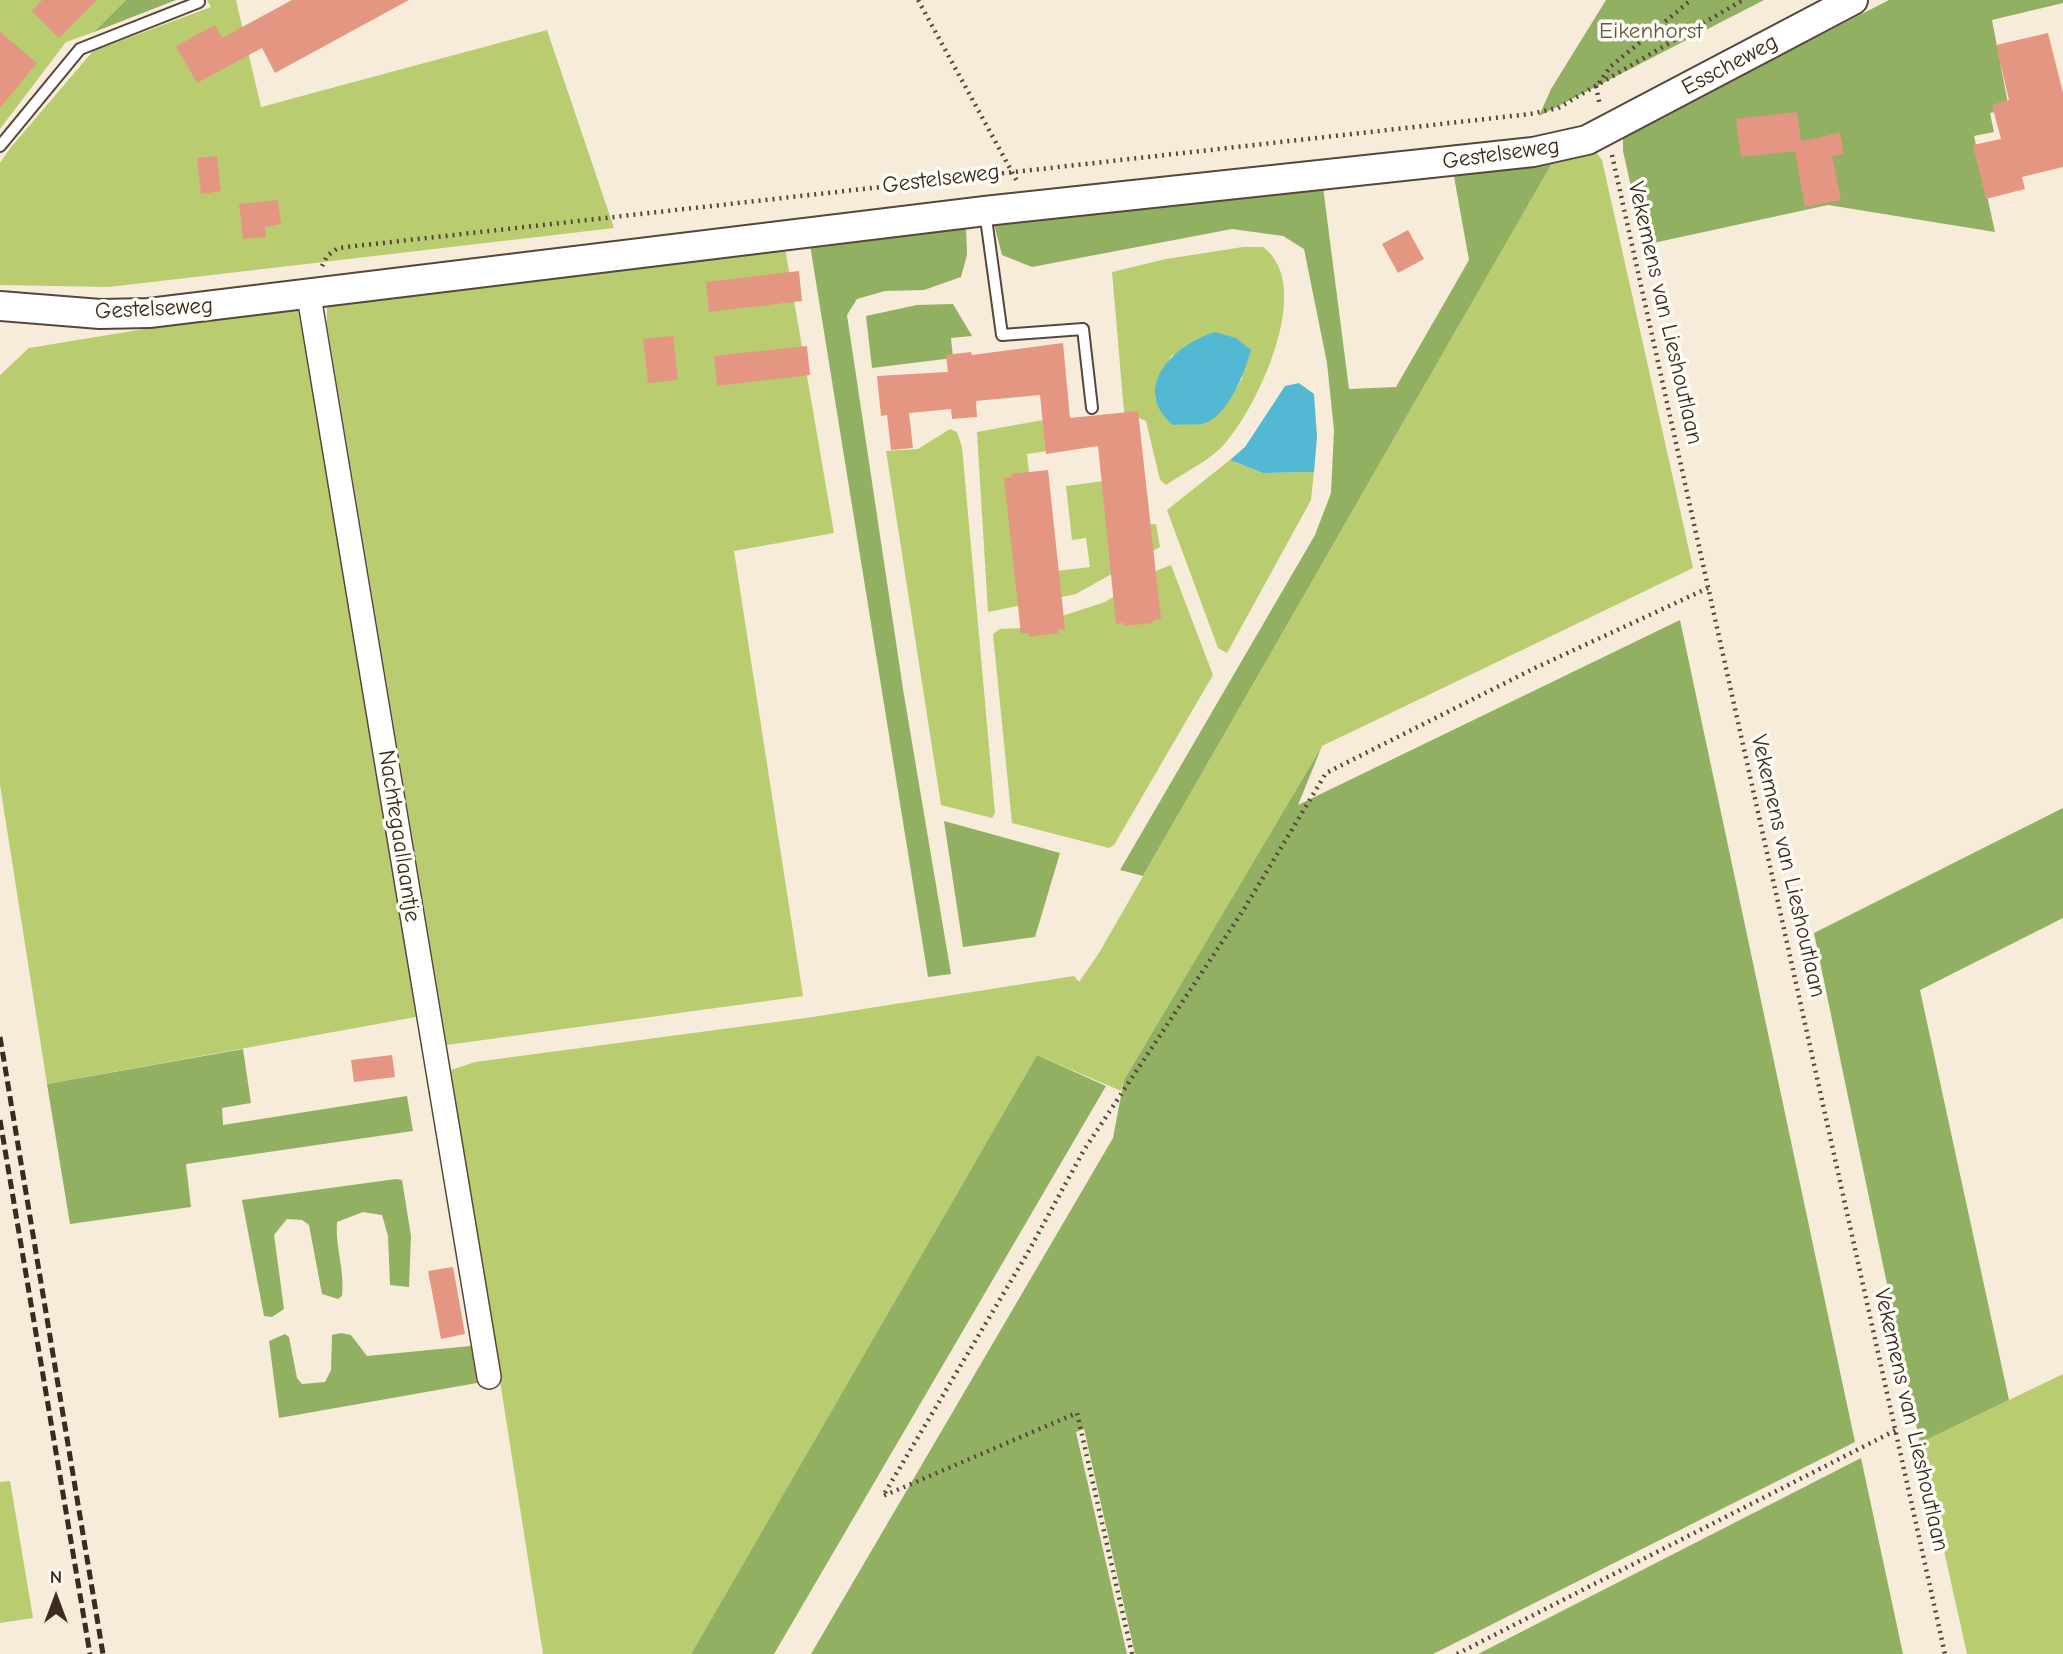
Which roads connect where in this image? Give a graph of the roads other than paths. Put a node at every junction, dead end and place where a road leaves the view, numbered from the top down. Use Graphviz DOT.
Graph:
graph roads {
  1 [pos="1853,0"];
  2 [pos="199,2"];
  3 [pos="1606,130"];
  4 [pos="0,146"];
  5 [pos="985,211"];
  6 [pos="309,296"];
  7 [pos="0,306"];
  8 [pos="1092,408"];
  9 [pos="489,1377"];
  1 -- 3 [label="street, Esscheweg"];
  2 -- 4 [label="lane"];
  3 -- 5 [label="street, Gestelseweg"];
  5 -- 6 [label="street, Gestelseweg"];
  5 -- 8 [label="lane"];
  6 -- 7 [label="street, Gestelseweg"];
  6 -- 9 [label="street, Nachtegaallaantje"];
}
